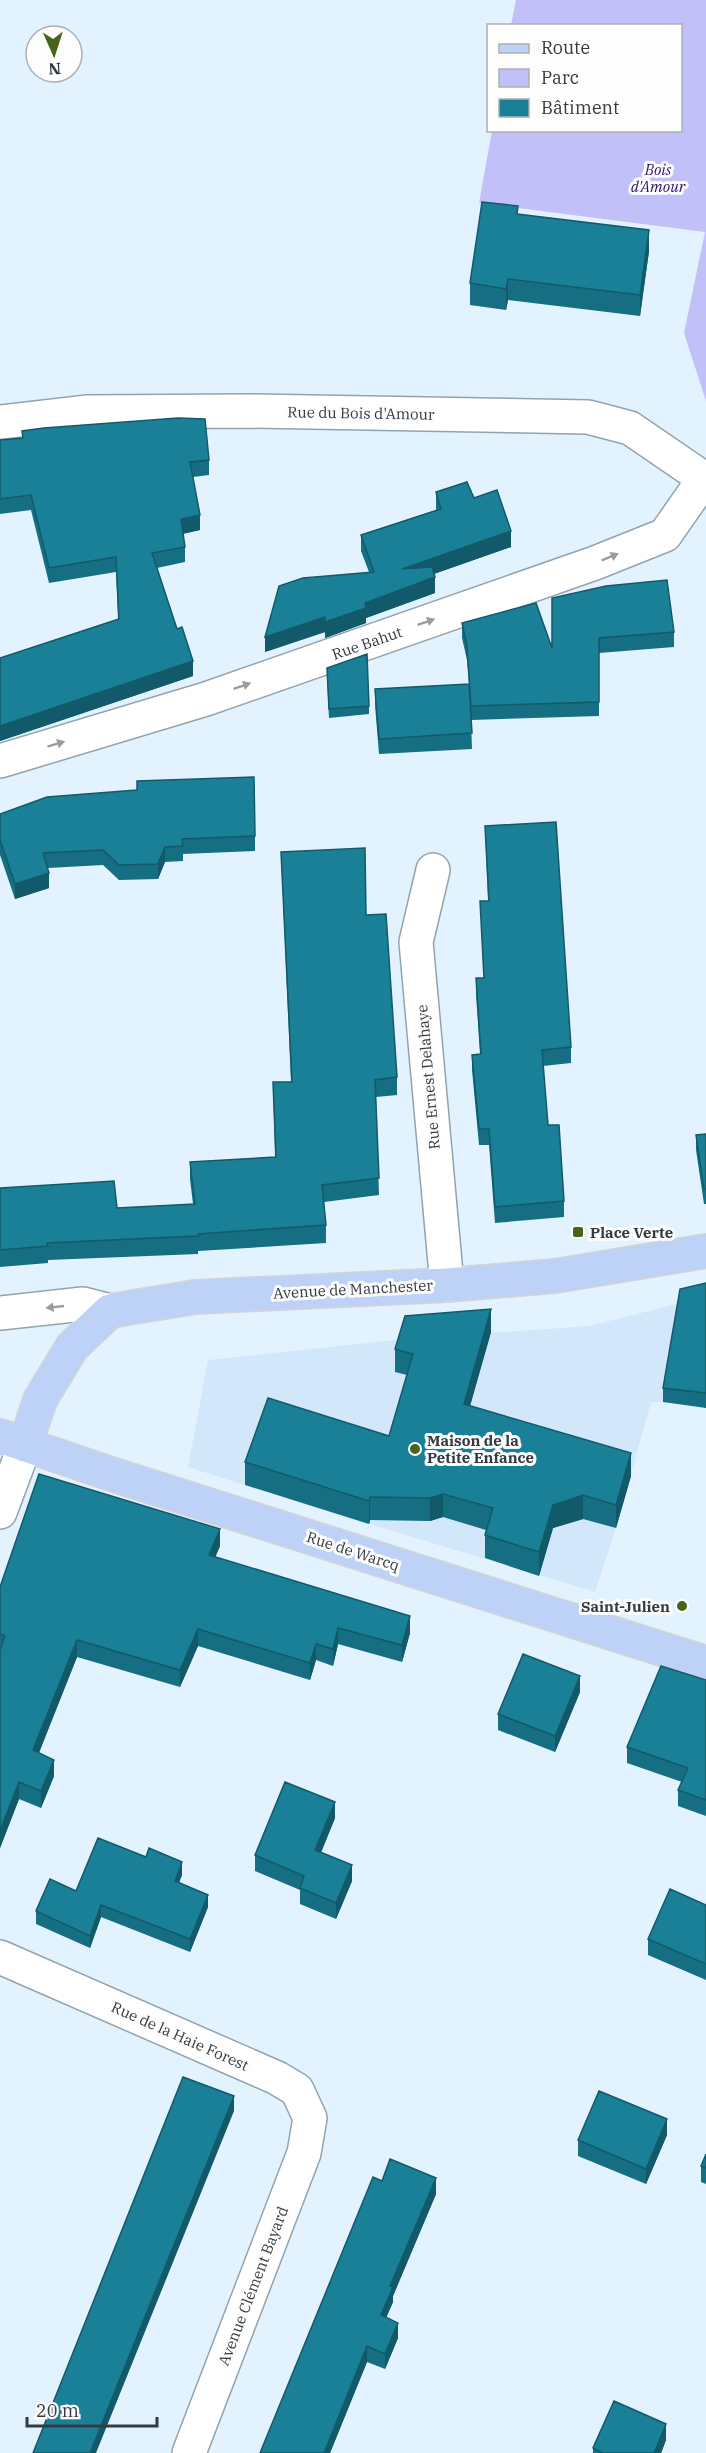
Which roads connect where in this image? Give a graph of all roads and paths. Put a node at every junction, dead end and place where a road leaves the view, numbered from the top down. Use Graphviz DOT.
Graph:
graph roads {
  1 [pos="0,422"];
  2 [pos="705,480"];
  3 [pos="0,761"];
  4 [pos="432,870"];
  5 [pos="706,1251"];
  6 [pos="447,1285"];
  7 [pos="110,1311"];
  8 [pos="0,1313"];
  9 [pos="13,1441"];
  10 [pos="0,1512"];
  11 [pos="706,1663"];
  12 [pos="0,1957"];
  13 [pos="304,2153"];
  14 [pos="189,2453"];
  1 -- 2 [label="street, Rue du Bois d'Amour"];
  3 -- 2 [label="street, Rue Bahut, one-way"];
  4 -- 6 [label="street, Rue Ernest Delahaye"];
  5 -- 6 [label="main road, Avenue de Manchester"];
  6 -- 7 [label="main road, Avenue de Manchester"];
  7 -- 8 [label="street, Avenue de Manchester, one-way"];
  7 -- 9 [label="main road"];
  9 -- 10 [label="street"];
  9 -- 11 [label="main road, Rue de Warcq"];
  12 -- 13 [label="street, Rue de la Haie Forest"];
  13 -- 14 [label="street, Avenue Clément Bayard"];
}
